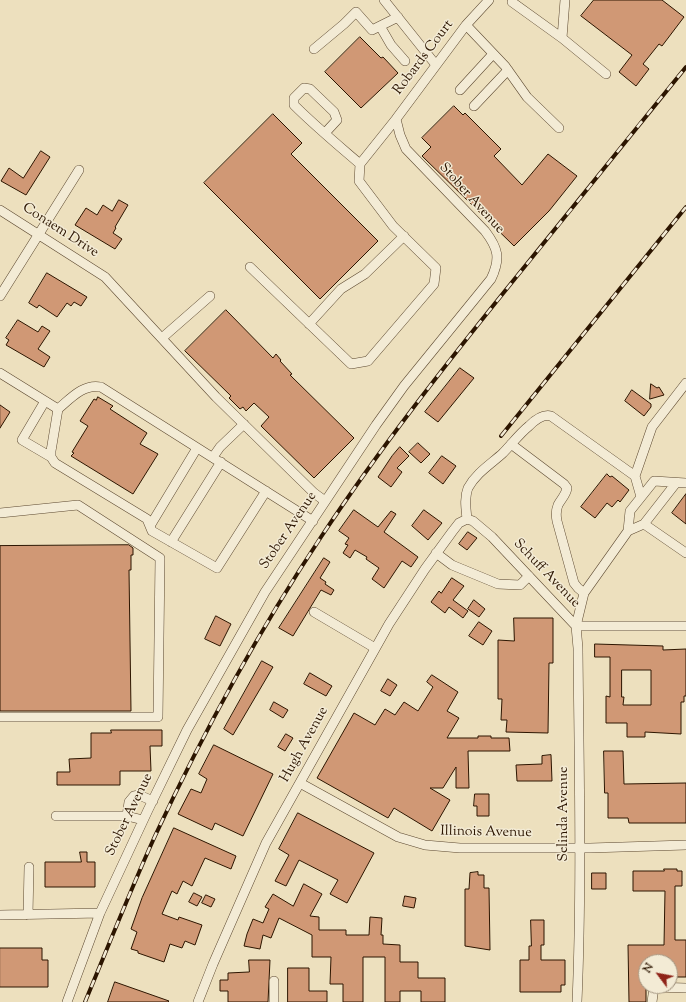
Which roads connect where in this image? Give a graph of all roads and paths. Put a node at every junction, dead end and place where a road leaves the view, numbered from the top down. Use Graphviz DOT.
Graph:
graph roads {
  1 [pos="384,0"];
  2 [pos="489,0"];
  3 [pos="566,0"];
  4 [pos="571,0"];
  5 [pos="512,2"];
  6 [pos="398,17"];
  7 [pos="466,25"];
  8 [pos="380,26"];
  9 [pos="562,38"];
  10 [pos="314,49"];
  11 [pos="493,54"];
  12 [pos="405,61"];
  13 [pos="436,65"];
  14 [pos="508,70"];
  15 [pos="606,74"];
  16 [pos="460,90"];
  17 [pos="474,106"];
  18 [pos="396,120"];
  19 [pos="559,128"];
  20 [pos="324,133"];
  21 [pos="360,164"];
  22 [pos="79,170"];
  23 [pos="0,210"];
  24 [pos="38,233"];
  25 [pos="404,236"];
  26 [pos="250,267"];
  27 [pos="0,296"];
  28 [pos="210,296"];
  29 [pos="309,324"];
  30 [pos="162,338"];
  31 [pos="0,373"];
  32 [pos="686,383"];
  33 [pos="45,401"];
  34 [pos="58,409"];
  35 [pos="244,424"];
  36 [pos="511,444"];
  37 [pos="197,448"];
  38 [pos="51,457"];
  39 [pos="217,460"];
  40 [pos="635,476"];
  41 [pos="681,483"];
  42 [pos="266,491"];
  43 [pos="641,497"];
  44 [pos="326,501"];
  45 [pos="0,514"];
  46 [pos="467,519"];
  47 [pos="313,520"];
  48 [pos="644,524"];
  49 [pos="150,526"];
  50 [pos="628,531"];
  51 [pos="171,542"];
  52 [pos="436,553"];
  53 [pos="686,553"];
  54 [pos="529,576"];
  55 [pos="584,593"];
  56 [pos="314,612"];
  57 [pos="576,626"];
  58 [pos="686,626"];
  59 [pos="375,648"];
  60 [pos="0,717"];
  61 [pos="300,783"];
  62 [pos="153,801"];
  63 [pos="56,816"];
  64 [pos="127,816"];
  65 [pos="143,820"];
  66 [pos="686,845"];
  67 [pos="579,847"];
  68 [pos="29,867"];
  69 [pos="100,913"];
  70 [pos="0,915"];
  71 [pos="28,915"];
  72 [pos="274,981"];
  73 [pos="686,988"];
  74 [pos="67,1002"];
  75 [pos="198,1002"];
  76 [pos="274,1002"];
  77 [pos="577,1002"];
  78 [pos="652,1002"];
  1 -- 6 [label="street"];
  2 -- 7 [label="street, Robards Court"];
  3 -- 4 [label="street"];
  3 -- 9 [label="street"];
  5 -- 9 [label="street"];
  6 -- 8 [label="street"];
  6 -- 13 [label="street"];
  7 -- 11 [label="street"];
  7 -- 13 [label="street, Robards Court"];
  8 -- 10 [label="street"];
  8 -- 12 [label="street"];
  9 -- 15 [label="street"];
  11 -- 14 [label="street"];
  11 -- 16 [label="street"];
  13 -- 18 [label="street, Robards Court"];
  14 -- 17 [label="street"];
  14 -- 19 [label="street"];
  18 -- 21 [label="street, Robards Court"];
  18 -- 44 [label="street, Stober Avenue"];
  20 -- 20 [label="street"];
  20 -- 21 [label="street"];
  21 -- 25 [label="street"];
  22 -- 24 [label="street"];
  23 -- 24 [label="street, Conaem Drive"];
  24 -- 27 [label="street"];
  24 -- 30 [label="street, Conaem Drive"];
  25 -- 29 [label="street"];
  25 -- 29 [label="street"];
  26 -- 29 [label="street"];
  28 -- 30 [label="street"];
  30 -- 35 [label="street, Conaem Drive"];
  31 -- 33 [label="street"];
  32 -- 40 [label="street"];
  33 -- 34 [label="street"];
  33 -- 38 [label="street"];
  34 -- 37 [label="street"];
  34 -- 38 [label="street"];
  35 -- 39 [label="street"];
  35 -- 44 [label="street, Conaem Drive"];
  36 -- 40 [label="street"];
  36 -- 46 [label="street"];
  36 -- 55 [label="street"];
  37 -- 39 [label="street"];
  37 -- 49 [label="street"];
  38 -- 49 [label="street"];
  39 -- 42 [label="street"];
  39 -- 51 [label="street"];
  40 -- 43 [label="street"];
  41 -- 43 [label="street"];
  41 -- 48 [label="street"];
  42 -- 47 [label="street"];
  42 -- 51 [label="street"];
  43 -- 50 [label="street"];
  44 -- 47 [label="street, Stober Avenue"];
  45 -- 60 [label="street"];
  46 -- 52 [label="street, Hugh Avenue"];
  46 -- 54 [label="street, Schuff Avenue"];
  47 -- 62 [label="street, Stober Avenue"];
  48 -- 50 [label="street"];
  48 -- 53 [label="street"];
  49 -- 51 [label="street"];
  50 -- 55 [label="street"];
  52 -- 54 [label="street"];
  52 -- 59 [label="street, Hugh Avenue"];
  54 -- 57 [label="street, Schuff Avenue"];
  55 -- 57 [label="street, Selinda Avenue"];
  56 -- 59 [label="street"];
  57 -- 58 [label="street, Schuff Avenue"];
  57 -- 67 [label="street, Selinda Avenue"];
  59 -- 61 [label="street, Hugh Avenue"];
  61 -- 67 [label="street, Illinois Avenue"];
  61 -- 75 [label="street, Hugh Avenue"];
  62 -- 64 [label="street"];
  62 -- 65 [label="street, Stober Avenue"];
  63 -- 64 [label="street"];
  64 -- 65 [label="street"];
  65 -- 69 [label="street, Stober Avenue"];
  66 -- 67 [label="street, Illinois Avenue"];
  67 -- 77 [label="street, Selinda Avenue"];
  68 -- 71 [label="street"];
  69 -- 71 [label="street"];
  69 -- 74 [label="street, Stober Avenue"];
  70 -- 71 [label="street"];
  72 -- 76 [label="street"];
  73 -- 78 [label="street"];
}
